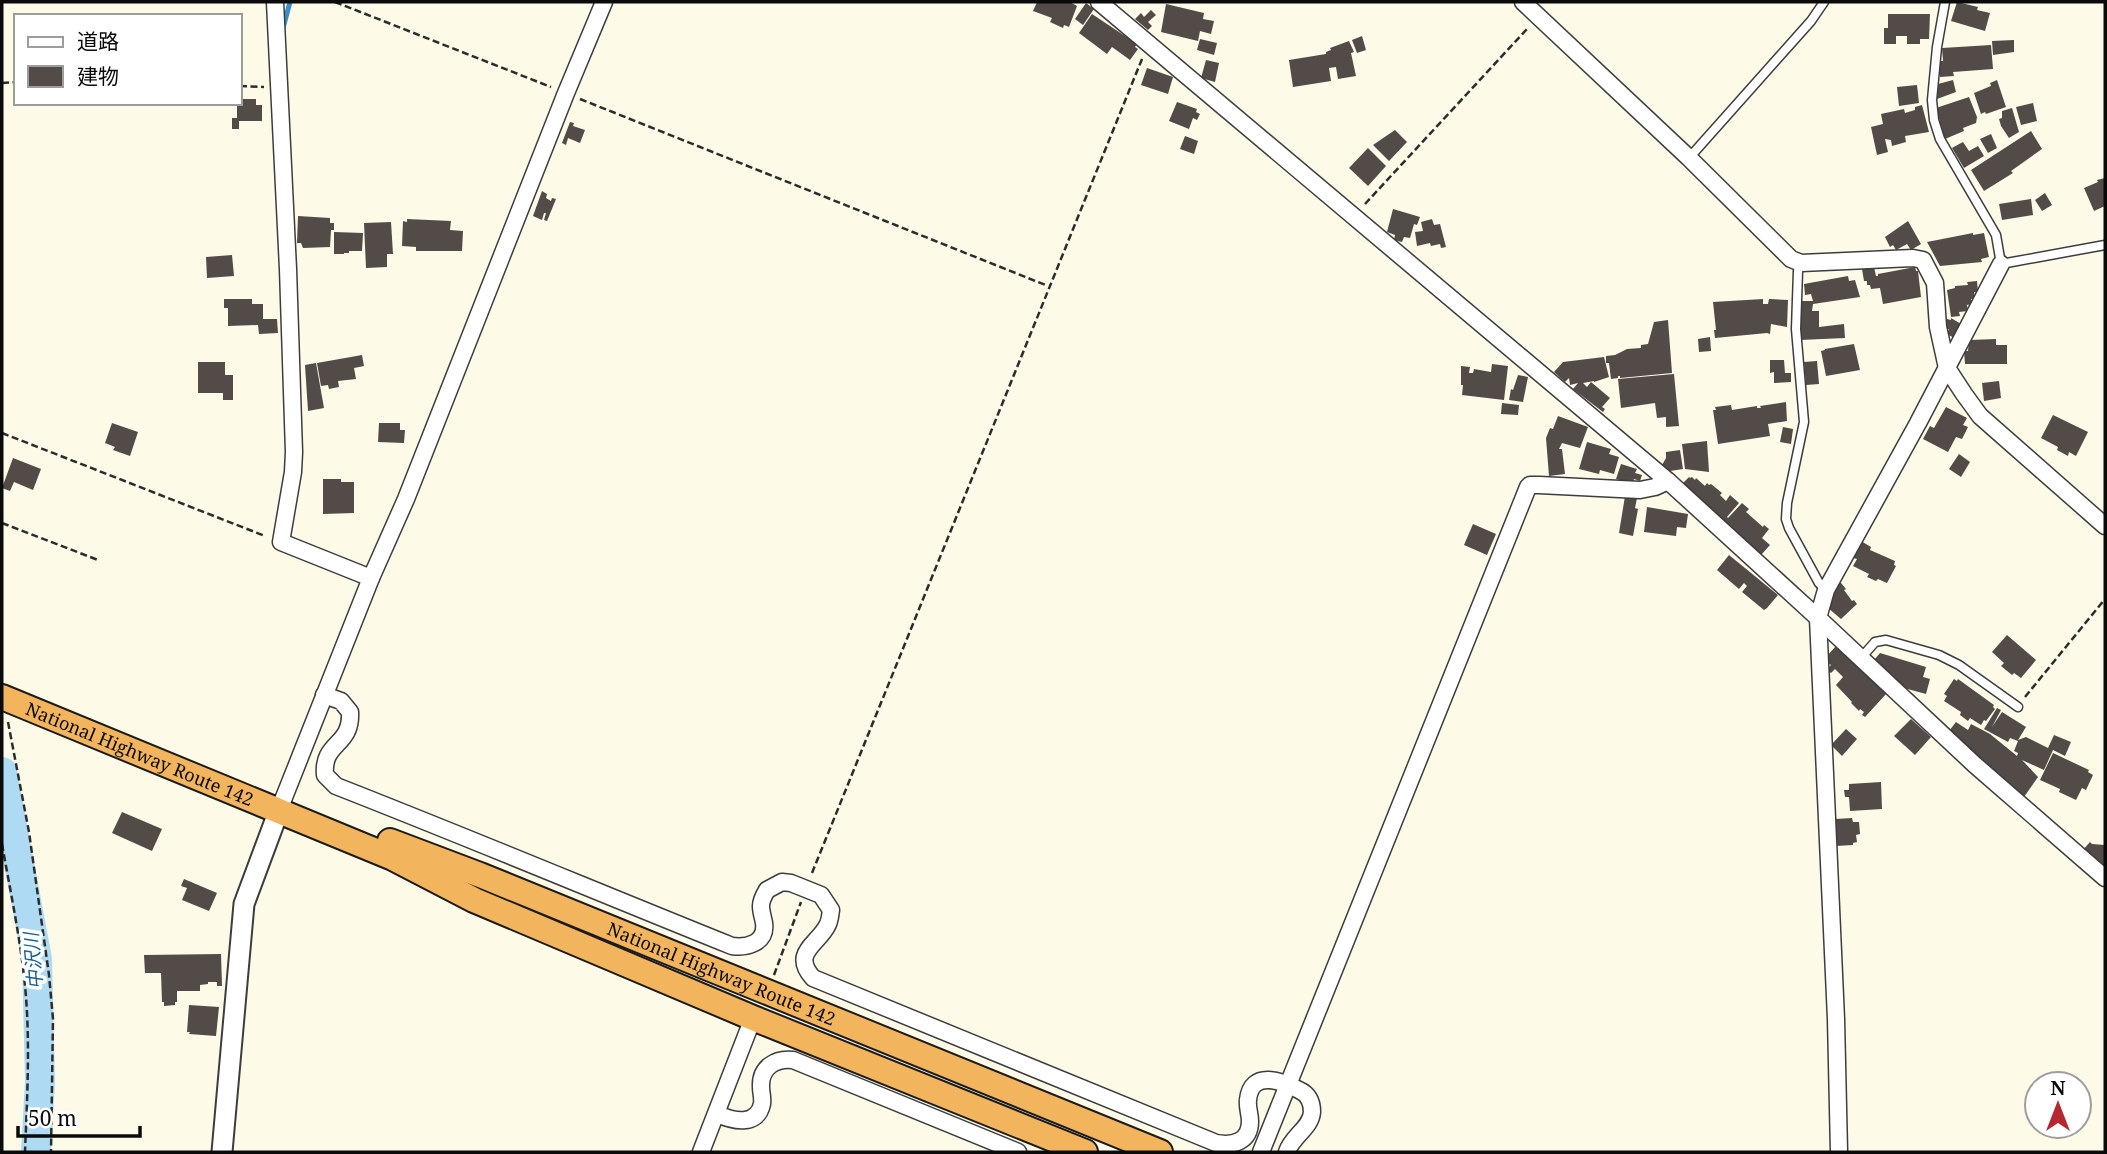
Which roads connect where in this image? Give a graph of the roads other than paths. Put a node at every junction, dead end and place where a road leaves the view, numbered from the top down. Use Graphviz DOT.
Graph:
graph roads {
  1 [pos="275,2"];
  2 [pos="604,2"];
  3 [pos="1100,2"];
  4 [pos="1523,2"];
  5 [pos="1824,2"];
  6 [pos="1945,2"];
  7 [pos="1689,158"];
  8 [pos="2105,245"];
  9 [pos="1801,263"];
  10 [pos="2001,264"];
  11 [pos="1947,369"];
  12 [pos="1668,481"];
  13 [pos="2105,526"];
  14 [pos="371,578"];
  15 [pos="1826,590"];
  16 [pos="1818,618"];
  17 [pos="1861,658"];
  18 [pos="324,695"];
  19 [pos="3,698"];
  20 [pos="2018,707"];
  21 [pos="279,810"];
  22 [pos="2105,878"];
  23 [pos="753,1018"];
  24 [pos="1288,1085"];
  25 [pos="717,1114"];
  26 [pos="222,1152"];
  27 [pos="701,1152"];
  28 [pos="1018,1152"];
  29 [pos="1085,1152"];
  30 [pos="1160,1152"];
  31 [pos="1261,1152"];
  32 [pos="1287,1152"];
  33 [pos="1839,1152"];
  1 -- 14 [label="street"];
  2 -- 14 [label="street"];
  3 -- 12 [label="street"];
  4 -- 7 [label="street"];
  5 -- 7 [label="lane"];
  6 -- 10 [label="lane"];
  7 -- 9 [label="street"];
  8 -- 10 [label="lane"];
  9 -- 11 [label="street"];
  9 -- 15 [label="lane"];
  10 -- 11 [label="street"];
  11 -- 13 [label="street"];
  11 -- 15 [label="street"];
  12 -- 16 [label="street"];
  12 -- 24 [label="street"];
  14 -- 18 [label="street"];
  15 -- 16 [label="street"];
  16 -- 17 [label="street"];
  16 -- 33 [label="street"];
  17 -- 20 [label="lane"];
  17 -- 22 [label="street"];
  18 -- 21 [label="street"];
  18 -- 24 [label="street"];
  19 -- 21 [label="highway, National Highway Route 142"];
  21 -- 23 [label="highway, National Highway Route 142"];
  21 -- 26 [label="street"];
  21 -- 30 [label="highway, National Highway Route 142"];
  23 -- 25 [label="street"];
  23 -- 29 [label="highway, National Highway Route 142"];
  24 -- 31 [label="street"];
  24 -- 32 [label="street"];
  25 -- 27 [label="street"];
  25 -- 28 [label="street"];
}
